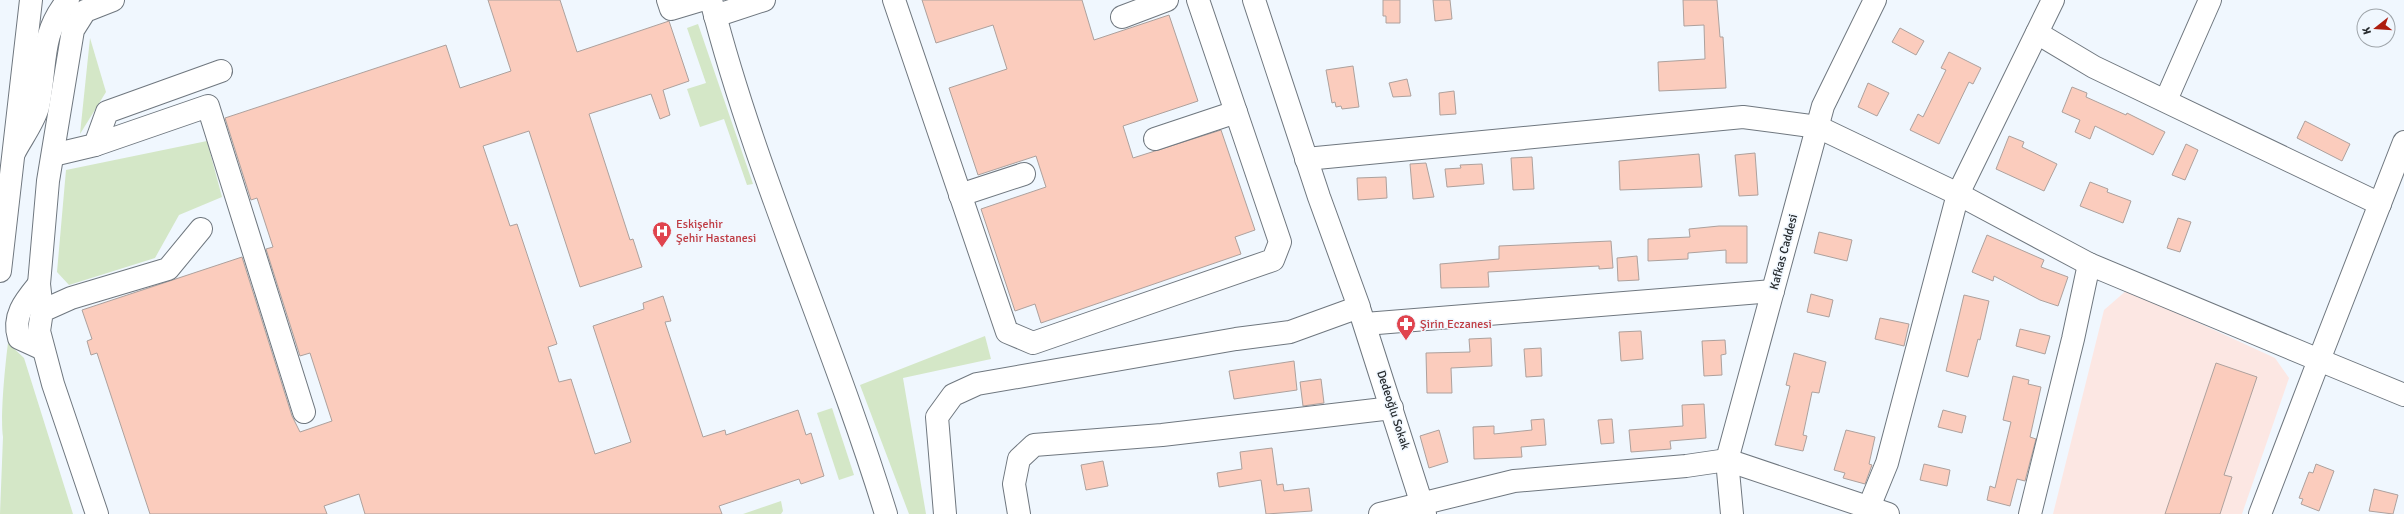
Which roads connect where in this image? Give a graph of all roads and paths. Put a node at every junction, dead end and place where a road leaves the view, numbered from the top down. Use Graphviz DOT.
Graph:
graph roads {
  1 [pos="31,0"];
  2 [pos="68,0"];
  3 [pos="113,0"];
  4 [pos="668,0"];
  5 [pos="764,0"];
  6 [pos="894,0"];
  7 [pos="1167,0"];
  8 [pos="1198,0"];
  9 [pos="1254,0"];
  10 [pos="1875,0"];
  11 [pos="2053,0"];
  12 [pos="2210,0"];
  13 [pos="709,5"];
  14 [pos="1122,17"];
  15 [pos="2037,33"];
  16 [pos="221,71"];
  17 [pos="2166,100"];
  18 [pos="1236,112"];
  19 [pos="1818,127"];
  20 [pos="1155,140"];
  21 [pos="2404,142"];
  22 [pos="95,145"];
  23 [pos="14,153"];
  24 [pos="53,155"];
  25 [pos="1306,159"];
  26 [pos="1024,174"];
  27 [pos="1958,194"];
  28 [pos="960,195"];
  29 [pos="2380,204"];
  30 [pos="201,229"];
  31 [pos="2089,264"];
  32 [pos="0,271"];
  33 [pos="39,284"];
  34 [pos="1773,291"];
  35 [pos="42,312"];
  36 [pos="1362,316"];
  37 [pos="43,349"];
  38 [pos="2319,360"];
  39 [pos="2404,395"];
  40 [pos="1392,408"];
  41 [pos="304,412"];
  42 [pos="1727,460"];
  43 [pos="1424,508"];
  44 [pos="1879,510"];
  45 [pos="1386,513"];
  46 [pos="97,514"];
  47 [pos="886,514"];
  48 [pos="945,514"];
  49 [pos="1019,514"];
  50 [pos="1732,514"];
  51 [pos="2030,514"];
  52 [pos="2260,514"];
  1 -- 23 [label="street"];
  2 -- 23 [label="street"];
  3 -- 24 [label="street"];
  4 -- 13 [label="street"];
  5 -- 13 [label="street"];
  6 -- 28 [label="street"];
  7 -- 14 [label="street"];
  8 -- 18 [label="street"];
  9 -- 25 [label="street, Dedeoğlu Sokak"];
  10 -- 19 [label="street, Kafkas Caddesi"];
  11 -- 15 [label="street"];
  12 -- 17 [label="street"];
  13 -- 47 [label="street"];
  15 -- 17 [label="street"];
  15 -- 27 [label="street"];
  16 -- 22 [label="street"];
  17 -- 29 [label="street"];
  18 -- 20 [label="street"];
  18 -- 28 [label="street"];
  19 -- 25 [label="street"];
  19 -- 27 [label="street"];
  19 -- 34 [label="street, Kafkas Caddesi"];
  21 -- 29 [label="street"];
  22 -- 24 [label="street"];
  22 -- 41 [label="street"];
  23 -- 32 [label="street"];
  24 -- 33 [label="street"];
  25 -- 36 [label="street, Dedeoğlu Sokak"];
  26 -- 28 [label="street"];
  27 -- 31 [label="street"];
  27 -- 44 [label="street"];
  29 -- 38 [label="street"];
  30 -- 35 [label="street"];
  31 -- 38 [label="street"];
  31 -- 51 [label="street"];
  33 -- 35 [label="street"];
  33 -- 37 [label="street"];
  34 -- 36 [label="street"];
  34 -- 42 [label="street, Kafkas Caddesi"];
  35 -- 37 [label="street"];
  36 -- 40 [label="street, Dedeoğlu Sokak"];
  36 -- 48 [label="street"];
  37 -- 46 [label="street"];
  38 -- 39 [label="street"];
  38 -- 52 [label="street"];
  40 -- 43 [label="street, Dedeoğlu Sokak"];
  40 -- 49 [label="street"];
  42 -- 43 [label="street"];
  42 -- 44 [label="street"];
  42 -- 50 [label="street, Kafkas Caddesi"];
  43 -- 45 [label="street"];
}
